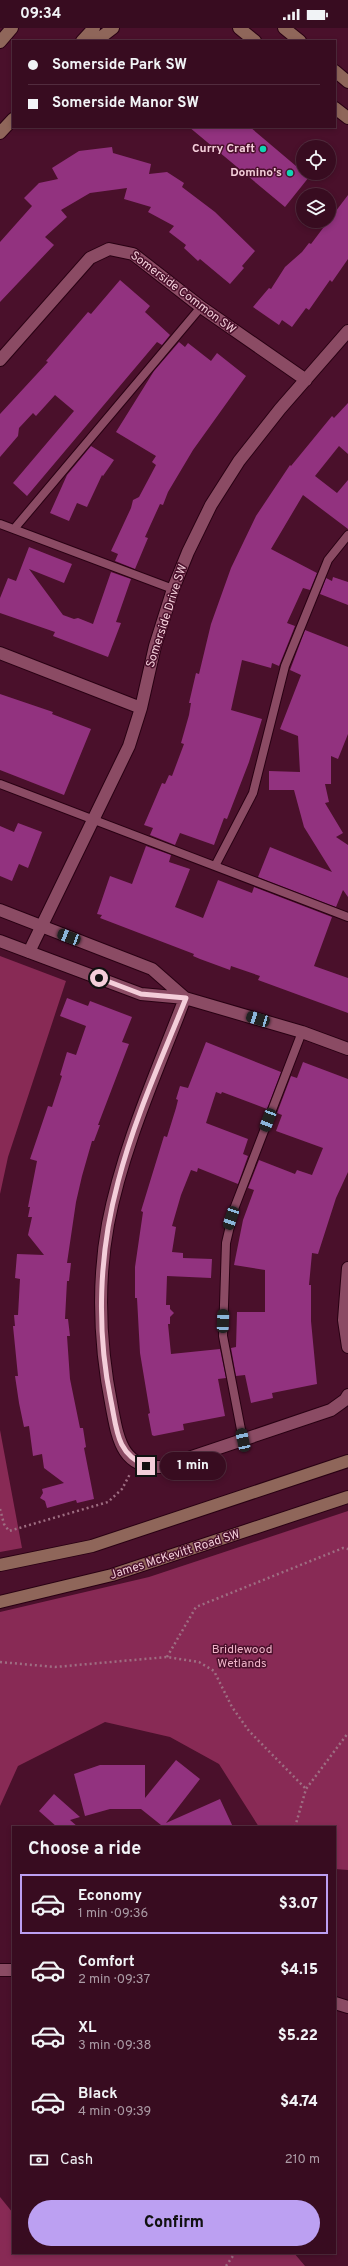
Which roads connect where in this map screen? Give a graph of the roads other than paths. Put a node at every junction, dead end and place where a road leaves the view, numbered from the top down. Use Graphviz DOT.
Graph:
graph roads {
  1 [pos="12,28"];
  2 [pos="94,28"];
  3 [pos="112,28"];
  4 [pos="239,28"];
  5 [pos="284,28"];
  6 [pos="83,40"];
  7 [pos="97,40"];
  8 [pos="253,40"];
  9 [pos="299,40"];
  10 [pos="0,42"];
  11 [pos="336,72"];
  12 [pos="348,82"];
  13 [pos="336,109"];
  14 [pos="348,118"];
  15 [pos="12,120"];
  16 [pos="0,133"];
  17 [pos="201,307"];
  18 [pos="348,332"];
  19 [pos="0,360"];
  20 [pos="306,380"];
  21 [pos="0,524"];
  22 [pos="14,529"];
  23 [pos="348,535"];
  24 [pos="173,589"];
  25 [pos="0,654"];
  26 [pos="141,708"];
  27 [pos="0,784"];
  28 [pos="93,820"];
  29 [pos="215,866"];
  30 [pos="0,910"];
  31 [pos="348,917"];
  32 [pos="41,926"];
  33 [pos="0,941"];
  34 [pos="29,952"];
  35 [pos="186,998"];
  36 [pos="302,1032"];
  37 [pos="348,1049"];
  38 [pos="348,1268"];
  39 [pos="348,1347"];
  40 [pos="348,1395"];
  41 [pos="243,1440"];
  42 [pos="348,1461"];
  43 [pos="348,1497"];
  44 [pos="0,1565"];
  45 [pos="0,1602"];
  46 [pos="0,1970"];
  47 [pos="12,1970"];
  48 [pos="336,2003"];
  49 [pos="348,2007"];
  1 -- 10 [label="main road"];
  2 -- 6 [label="main road"];
  3 -- 7 [label="main road"];
  4 -- 8 [label="main road"];
  5 -- 9 [label="main road"];
  11 -- 12 [label="main road"];
  13 -- 14 [label="main road"];
  15 -- 16 [label="main road"];
  17 -- 19 [label="street, Somerside Common SW"];
  17 -- 20 [label="street, Somerside Common SW"];
  17 -- 22 [label="lane"];
  18 -- 20 [label="street, Somerside Drive SW"];
  20 -- 24 [label="street, Somerside Drive SW"];
  21 -- 22 [label="lane"];
  22 -- 24 [label="lane"];
  23 -- 29 [label="lane"];
  24 -- 26 [label="street, Somerside Drive SW"];
  25 -- 26 [label="street"];
  26 -- 28 [label="street, Somerside Drive SW"];
  27 -- 28 [label="lane"];
  28 -- 29 [label="lane"];
  28 -- 32 [label="street, Somerside Drive SW"];
  29 -- 31 [label="lane"];
  30 -- 32 [label="street"];
  32 -- 34 [label="street, Somerside Drive SW"];
  32 -- 35 [label="street"];
  33 -- 34 [label="street"];
  34 -- 35 [label="street"];
  35 -- 36 [label="street"];
  35 -- 41 [label="street"];
  36 -- 37 [label="street"];
  36 -- 41 [label="lane"];
  38 -- 39 [label="street"];
  40 -- 41 [label="street"];
  42 -- 44 [label="main road"];
  43 -- 45 [label="main road, James McKevitt Road SW"];
  46 -- 47 [label="street"];
  48 -- 49 [label="street"];
}
